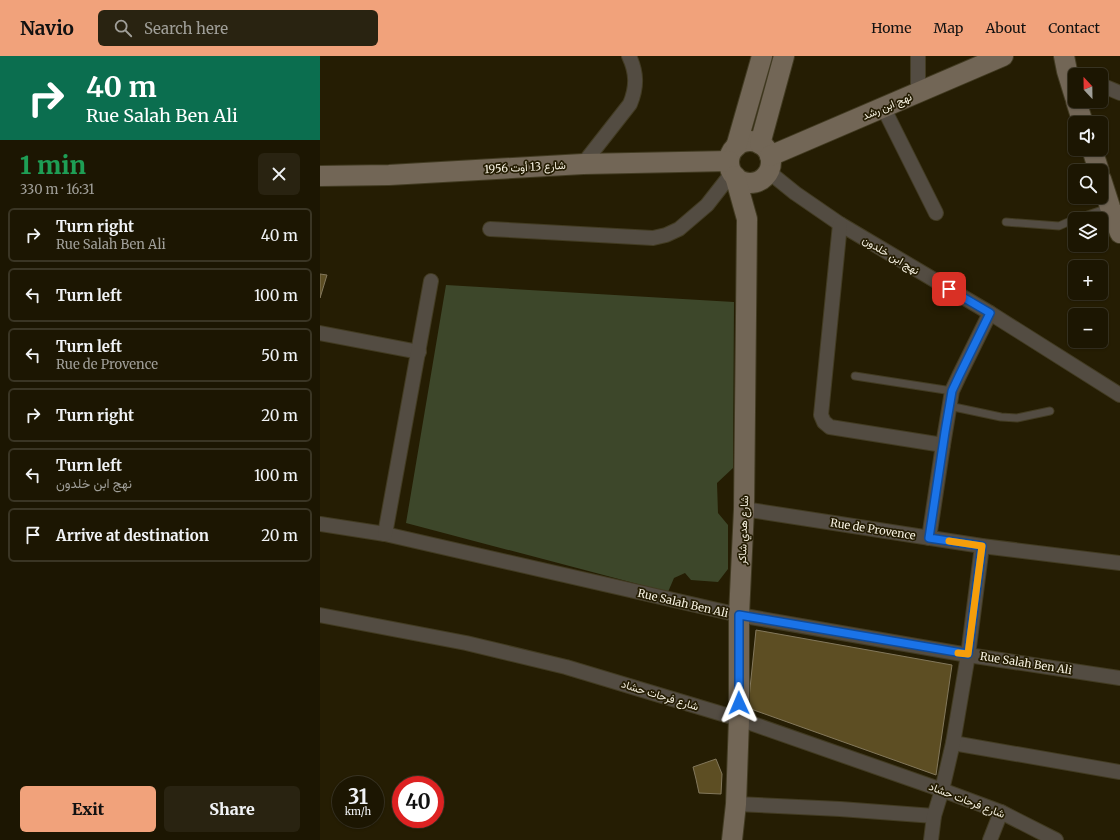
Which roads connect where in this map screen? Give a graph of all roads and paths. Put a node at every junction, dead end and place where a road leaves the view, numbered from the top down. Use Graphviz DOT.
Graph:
graph roads {
  1 [pos="629,56"];
  2 [pos="762,56"];
  3 [pos="784,56"];
  4 [pos="918,56"];
  5 [pos="1003,56"];
  6 [pos="1108,88"];
  7 [pos="918,92"];
  8 [pos="1120,93"];
  9 [pos="883,108"];
  10 [pos="766,162"];
  11 [pos="583,164"];
  12 [pos="733,164"];
  13 [pos="320,176"];
  14 [pos="1108,201"];
  15 [pos="1110,207"];
  16 [pos="1095,212"];
  17 [pos="936,213"];
  18 [pos="747,219"];
  19 [pos="1006,222"];
  20 [pos="1068,222"];
  21 [pos="840,224"];
  22 [pos="490,229"];
  23 [pos="1120,233"];
  24 [pos="431,281"];
  25 [pos="990,313"];
  26 [pos="320,332"];
  27 [pos="419,352"];
  28 [pos="855,376"];
  29 [pos="952,391"];
  30 [pos="1120,395"];
  31 [pos="949,406"];
  32 [pos="1050,411"];
  33 [pos="943,445"];
  34 [pos="744,509"];
  35 [pos="320,524"];
  36 [pos="385,534"];
  37 [pos="929,538"];
  38 [pos="982,546"];
  39 [pos="1120,564"];
  40 [pos="320,615"];
  41 [pos="739,615"];
  42 [pos="968,654"];
  43 [pos="1120,678"];
  44 [pos="739,719"];
  45 [pos="953,743"];
  46 [pos="1120,772"];
  47 [pos="942,790"];
  48 [pos="736,804"];
  49 [pos="1001,812"];
  50 [pos="934,816"];
  51 [pos="732,840"];
  52 [pos="931,840"];
  53 [pos="990,840"];
  54 [pos="1056,840"];
  1 -- 11 [label="street"];
  2 -- 12 [label="street"];
  3 -- 10 [label="street"];
  4 -- 7 [label="street"];
  5 -- 7 [label="street, نهج ابن رشد"];
  6 -- 8 [label="street"];
  7 -- 9 [label="street, نهج ابن رشد"];
  9 -- 10 [label="street, نهج ابن رشد"];
  9 -- 17 [label="street"];
  10 -- 12 [label="street"];
  10 -- 12 [label="street"];
  10 -- 18 [label="street"];
  10 -- 21 [label="street, نهج ابن خلدون"];
  11 -- 12 [label="street, شارع 13 أوت 1956"];
  11 -- 13 [label="street, شارع 13 أوت 1956"];
  12 -- 18 [label="street"];
  12 -- 22 [label="street"];
  14 -- 15 [label="street"];
  15 -- 16 [label="lane"];
  15 -- 23 [label="street"];
  18 -- 34 [label="street, شارع هدي شاكر"];
  19 -- 20 [label="lane"];
  21 -- 25 [label="street, نهج ابن خلدون"];
  21 -- 33 [label="street"];
  24 -- 27 [label="street"];
  25 -- 29 [label="street"];
  25 -- 30 [label="street, نهج ابن خلدون"];
  26 -- 27 [label="street"];
  27 -- 36 [label="street"];
  28 -- 29 [label="lane"];
  29 -- 31 [label="street"];
  31 -- 32 [label="lane"];
  31 -- 33 [label="street"];
  33 -- 37 [label="street"];
  34 -- 37 [label="street, Rue de Provence"];
  34 -- 41 [label="street, شارع هدي شاكر"];
  35 -- 36 [label="street, Rue Salah Ben Ali"];
  36 -- 41 [label="street, Rue Salah Ben Ali"];
  37 -- 38 [label="street, Rue de Provence"];
  38 -- 39 [label="street, Rue de Provence"];
  38 -- 42 [label="street"];
  40 -- 44 [label="street, شارع فرحات حشاد"];
  41 -- 42 [label="street, Rue Salah Ben Ali"];
  41 -- 44 [label="street, شارع هدي شاكر"];
  42 -- 43 [label="street, Rue Salah Ben Ali"];
  42 -- 45 [label="street"];
  44 -- 47 [label="street, شارع فرحات حشاد"];
  44 -- 48 [label="street, شارع هدي شاكر"];
  45 -- 46 [label="street"];
  45 -- 47 [label="street"];
  47 -- 49 [label="street, شارع فرحات حشاد"];
  47 -- 50 [label="street"];
  48 -- 50 [label="street"];
  48 -- 51 [label="street, شارع هدي شاكر"];
  49 -- 53 [label="street"];
  49 -- 54 [label="street, شارع فرحات حشاد"];
  50 -- 52 [label="street"];
}
